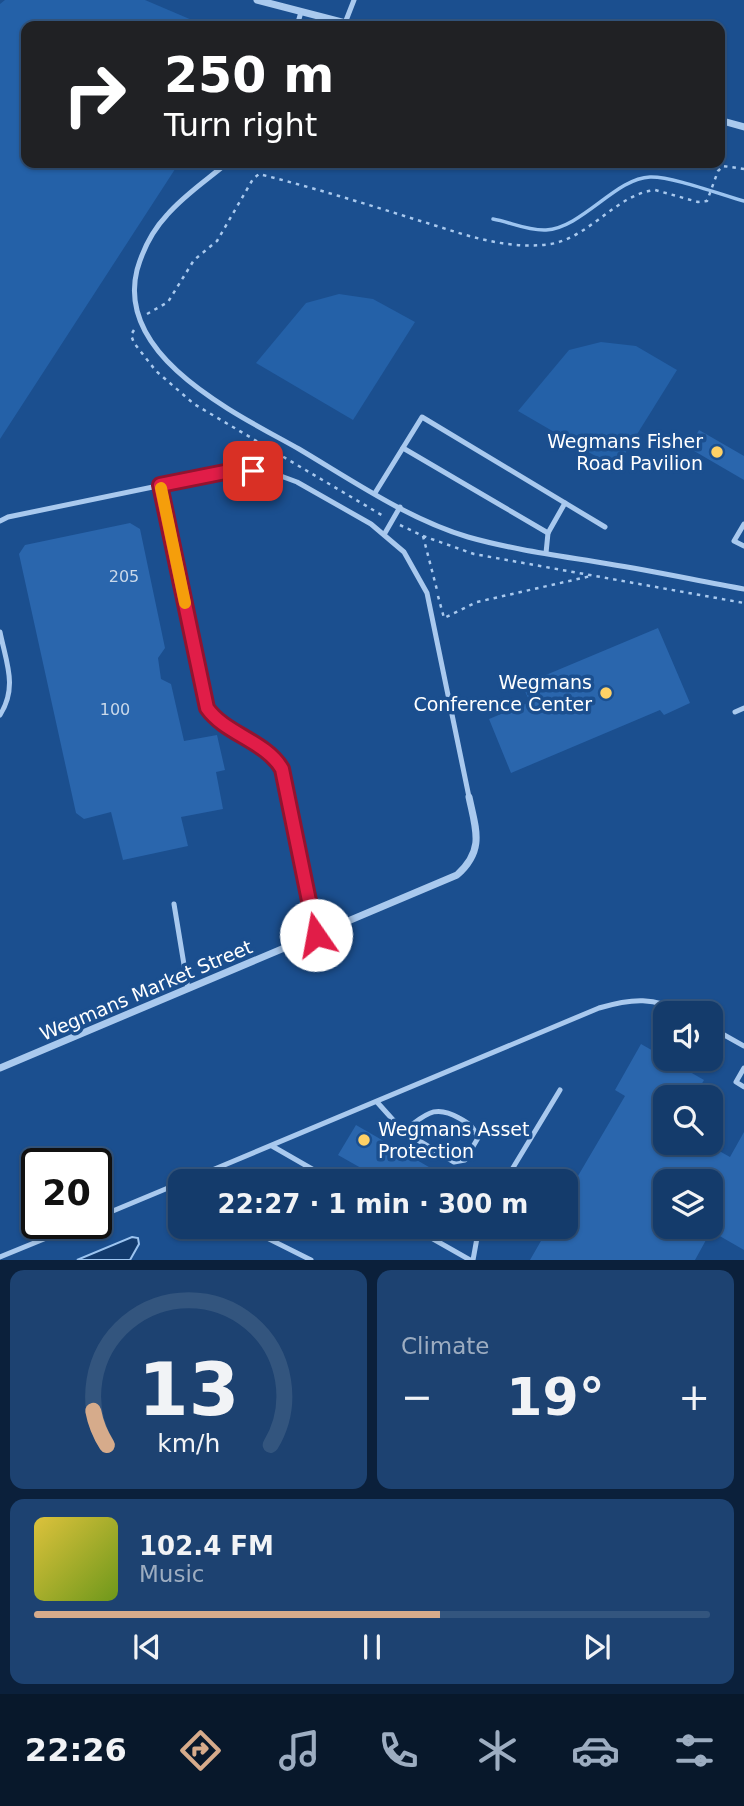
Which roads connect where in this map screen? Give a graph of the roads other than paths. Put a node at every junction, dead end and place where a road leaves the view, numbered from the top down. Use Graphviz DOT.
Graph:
graph roads {
  1 [pos="257,0"];
  2 [pos="355,0"];
  3 [pos="288,4"];
  4 [pos="301,12"];
  5 [pos="298,21"];
  6 [pos="337,21"];
  7 [pos="346,21"];
  8 [pos="725,122"];
  9 [pos="744,127"];
  10 [pos="221,168"];
  11 [pos="402,448"];
  12 [pos="160,485"];
  13 [pos="375,493"];
  14 [pos="565,503"];
  15 [pos="400,508"];
  16 [pos="0,521"];
  17 [pos="744,524"];
  18 [pos="605,527"];
  19 [pos="385,533"];
  20 [pos="548,533"];
  21 [pos="744,547"];
  22 [pos="546,554"];
  23 [pos="744,589"];
  24 [pos="0,632"];
  25 [pos="744,708"];
  26 [pos="735,712"];
  27 [pos="0,715"];
  28 [pos="469,797"];
  29 [pos="174,904"];
  30 [pos="316,935"];
  31 [pos="188,989"];
  32 [pos="653,1001"];
  33 [pos="723,1034"];
  34 [pos="744,1046"];
  35 [pos="0,1068"];
  36 [pos="744,1068"];
  37 [pos="744,1087"];
  38 [pos="560,1090"];
  39 [pos="377,1102"];
  40 [pos="403,1130"];
  41 [pos="271,1146"];
  42 [pos="215,1169"];
  43 [pos="312,1169"];
  44 [pos="512,1169"];
  45 [pos="168,1189"];
  46 [pos="112,1212"];
  47 [pos="44,1239"];
  48 [pos="269,1239"];
  49 [pos="433,1239"];
  50 [pos="476,1239"];
  51 [pos="0,1257"];
  52 [pos="311,1260"];
  53 [pos="471,1260"];
  1 -- 3 [label="street"];
  2 -- 7 [label="lane"];
  3 -- 4 [label="street"];
  4 -- 5 [label="lane"];
  4 -- 6 [label="street"];
  8 -- 9 [label="street"];
  10 -- 13 [label="lane"];
  11 -- 13 [label="lane"];
  11 -- 14 [label="lane"];
  11 -- 20 [label="lane"];
  12 -- 16 [label="lane"];
  12 -- 19 [label="lane"];
  12 -- 30 [label="lane"];
  13 -- 15 [label="lane"];
  14 -- 18 [label="lane"];
  14 -- 20 [label="lane"];
  15 -- 19 [label="lane"];
  15 -- 22 [label="lane"];
  17 -- 21 [label="lane"];
  19 -- 28 [label="lane"];
  20 -- 22 [label="lane"];
  22 -- 23 [label="lane"];
  24 -- 27 [label="lane"];
  25 -- 26 [label="lane"];
  28 -- 30 [label="street, Wegmans Market Street"];
  29 -- 31 [label="lane"];
  30 -- 31 [label="street, Wegmans Market Street"];
  31 -- 35 [label="street, Wegmans Market Street"];
  32 -- 39 [label="lane"];
  33 -- 34 [label="lane"];
  36 -- 37 [label="lane"];
  38 -- 44 [label="lane"];
  39 -- 40 [label="lane"];
  39 -- 41 [label="lane"];
  40 -- 40 [label="lane"];
  41 -- 42 [label="lane"];
  41 -- 43 [label="lane"];
  45 -- 46 [label="lane"];
  47 -- 51 [label="lane"];
  48 -- 52 [label="lane"];
  49 -- 53 [label="lane"];
  50 -- 53 [label="lane"];
}
